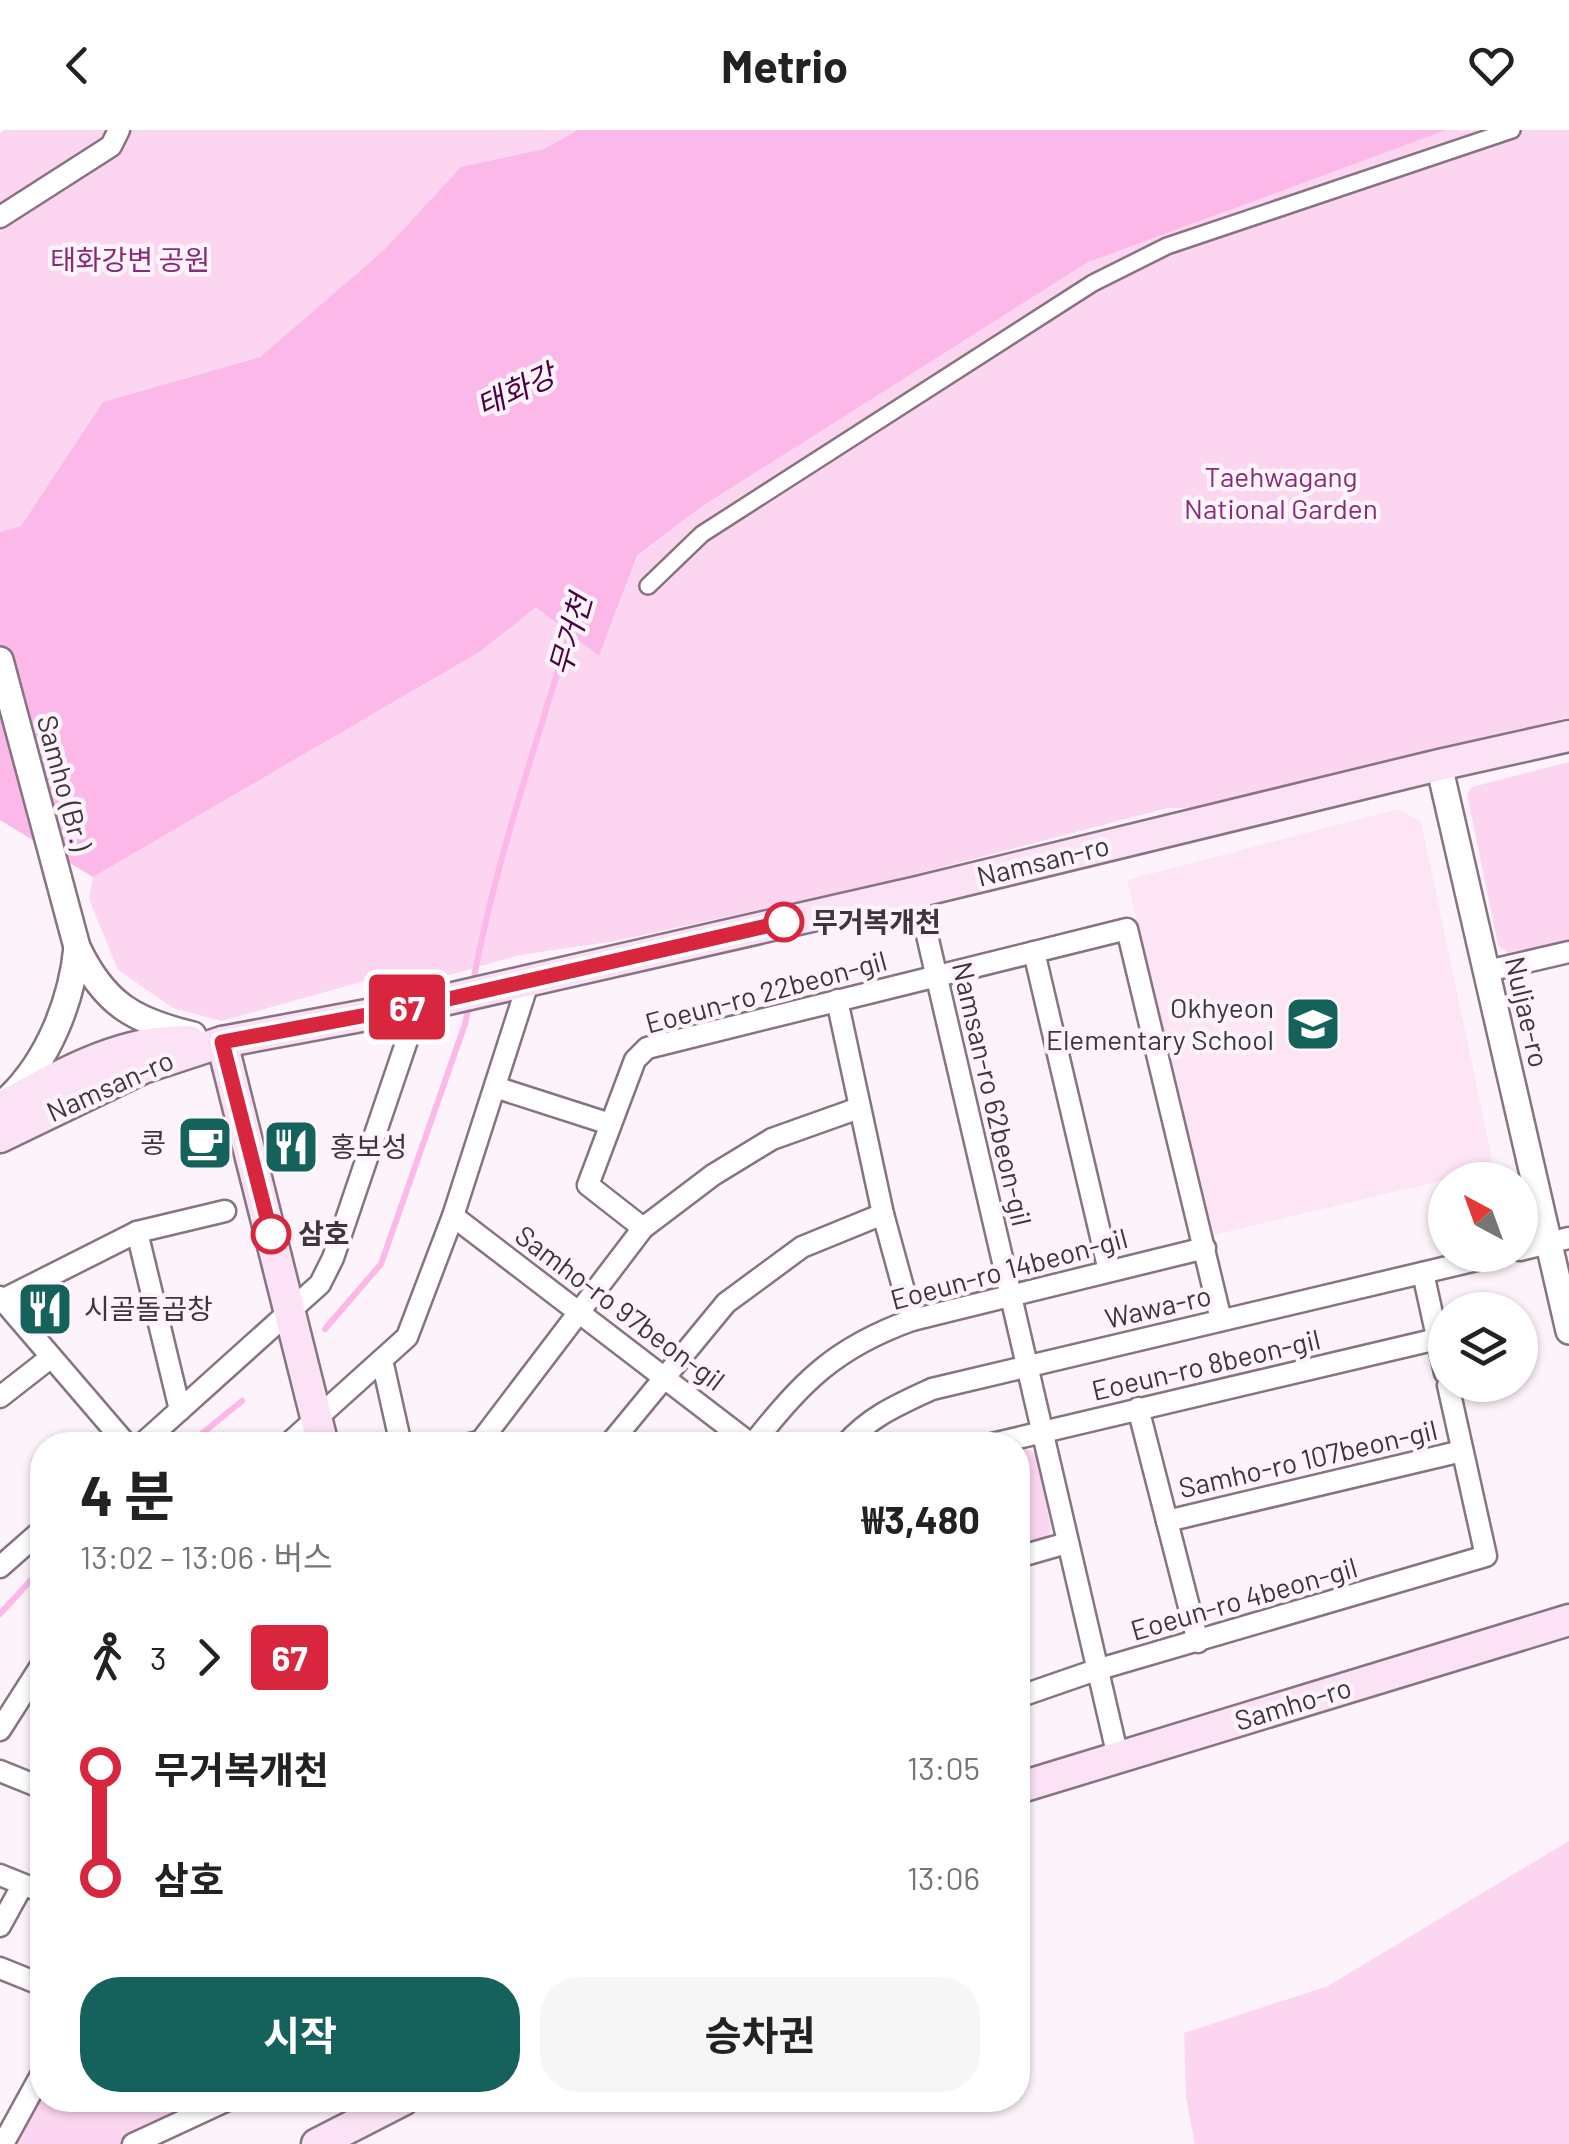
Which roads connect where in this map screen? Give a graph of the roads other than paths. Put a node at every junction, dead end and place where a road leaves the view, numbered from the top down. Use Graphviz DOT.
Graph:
graph roads {
  1 [pos="119,130"];
  2 [pos="1512,130"];
  3 [pos="0,217"];
  4 [pos="648,586"];
  5 [pos="0,660"];
  6 [pos="1569,736"];
  7 [pos="1439,764"];
  8 [pos="917,892"];
  9 [pos="77,947"];
  10 [pos="1034,952"];
  11 [pos="1569,952"];
  12 [pos="1487,971"];
  13 [pos="936,976"];
  14 [pos="528,980"];
  15 [pos="837,1000"];
  16 [pos="118,1004"];
  17 [pos="425,1004"];
  18 [pos="222,1042"];
  19 [pos="140,1044"];
  20 [pos="108,1083"];
  21 [pos="495,1087"];
  22 [pos="0,1107"];
  23 [pos="859,1108"];
  24 [pos="610,1124"];
  25 [pos="0,1137"];
  26 [pos="224,1210"];
  27 [pos="882,1214"];
  28 [pos="454,1216"];
  29 [pos="643,1228"];
  30 [pos="138,1232"];
  31 [pos="1559,1240"];
  32 [pos="1204,1248"];
  33 [pos="1109,1271"];
  34 [pos="1428,1272"];
  35 [pos="1423,1273"];
  36 [pos="1428,1295"];
  37 [pos="1010,1296"];
  38 [pos="1,1299"];
  39 [pos="579,1311"];
  40 [pos="293,1317"];
  41 [pos="912,1320"];
  42 [pos="1221,1320"];
  43 [pos="1569,1331"];
  44 [pos="1428,1341"];
  45 [pos="50,1358"];
  46 [pos="382,1360"];
  47 [pos="1026,1366"];
  48 [pos="665,1377"];
  49 [pos="0,1397"];
  50 [pos="1452,1402"];
  51 [pos="1138,1408"];
  52 [pos="180,1410"];
  53 [pos="318,1423"];
  54 [pos="115,1432"];
  55 [pos="155,1432"];
  56 [pos="399,1432"];
  57 [pos="488,1432"];
  58 [pos="620,1432"];
  59 [pos="735,1432"];
  60 [pos="763,1432"];
  61 [pos="856,1432"];
  62 [pos="1042,1432"];
  63 [pos="1030,1435"];
  64 [pos="1462,1451"];
  65 [pos="1167,1521"];
  66 [pos="30,1541"];
  67 [pos="1067,1543"];
  68 [pos="1030,1554"];
  69 [pos="0,1567"];
  70 [pos="1569,1620"];
  71 [pos="1198,1642"];
  72 [pos="1096,1670"];
  73 [pos="30,1683"];
  74 [pos="1030,1693"];
  75 [pos="0,1730"];
  76 [pos="1118,1757"];
  77 [pos="0,1771"];
  78 [pos="30,1783"];
  79 [pos="1030,1784"];
  80 [pos="0,1876"];
  81 [pos="30,1888"];
  82 [pos="30,1891"];
  83 [pos="0,1926"];
  84 [pos="0,1968"];
  85 [pos="30,1979"];
  86 [pos="30,2095"];
  87 [pos="202,2112"];
  88 [pos="380,2112"];
  89 [pos="3,2144"];
  90 [pos="133,2144"];
  91 [pos="317,2144"];
  1 -- 3 [label="street"];
  2 -- 4 [label="street"];
  5 -- 9 [label="street, Samho (Br.)"];
  6 -- 7 [label="main road, Namsan-ro"];
  7 -- 8 [label="main road, Namsan-ro"];
  7 -- 12 [label="street, Nuljae-ro"];
  8 -- 13 [label="street, Namsan-ro 62beon-gil"];
  8 -- 14 [label="main road, Namsan-ro"];
  9 -- 16 [label="street"];
  9 -- 22 [label="street"];
  10 -- 13 [label="street, Eoeun-ro 22beon-gil"];
  10 -- 32 [label="street, Eoeun-ro 22beon-gil"];
  10 -- 33 [label="street"];
  11 -- 12 [label="street"];
  12 -- 31 [label="street, Nuljae-ro"];
  13 -- 15 [label="street, Eoeun-ro 22beon-gil"];
  13 -- 37 [label="street, Namsan-ro 62beon-gil"];
  14 -- 17 [label="main road, Namsan-ro"];
  14 -- 21 [label="street"];
  15 -- 23 [label="street"];
  15 -- 24 [label="street, Eoeun-ro 22beon-gil"];
  16 -- 18 [label="street"];
  16 -- 19 [label="street"];
  17 -- 18 [label="main road, Namsan-ro"];
  17 -- 40 [label="street"];
  18 -- 19 [label="main road, Namsan-ro"];
  18 -- 20 [label="main road, Namsan-ro"];
  18 -- 40 [label="main road"];
  19 -- 20 [label="street"];
  19 -- 22 [label="main road, Namsan-ro"];
  20 -- 25 [label="main road, Namsan-ro"];
  21 -- 24 [label="street"];
  21 -- 28 [label="street"];
  23 -- 27 [label="street"];
  23 -- 29 [label="street"];
  24 -- 29 [label="street, Eoeun-ro 22beon-gil"];
  26 -- 30 [label="street"];
  27 -- 41 [label="street"];
  27 -- 48 [label="street"];
  28 -- 39 [label="street, Samho-ro 97beon-gil"];
  28 -- 46 [label="street"];
  29 -- 39 [label="street"];
  30 -- 38 [label="street"];
  30 -- 52 [label="street"];
  31 -- 43 [label="street, Nuljae-ro"];
  32 -- 33 [label="street, Eoeun-ro 14beon-gil"];
  32 -- 42 [label="street"];
  33 -- 37 [label="street, Eoeun-ro 14beon-gil"];
  34 -- 35 [label="street, Wawa-ro"];
  35 -- 36 [label="street"];
  35 -- 42 [label="street, Wawa-ro"];
  37 -- 41 [label="street, Eoeun-ro 14beon-gil"];
  37 -- 47 [label="street, Namsan-ro 62beon-gil"];
  38 -- 45 [label="street"];
  39 -- 48 [label="street, Samho-ro 97beon-gil"];
  39 -- 57 [label="street"];
  40 -- 52 [label="street"];
  40 -- 53 [label="main road"];
  41 -- 60 [label="street, Eoeun-ro 14beon-gil"];
  42 -- 47 [label="street, Wawa-ro"];
  44 -- 51 [label="street, Eoeun-ro 8beon-gil"];
  45 -- 49 [label="street"];
  45 -- 54 [label="street"];
  46 -- 53 [label="street"];
  46 -- 56 [label="street"];
  47 -- 61 [label="street, Wawa-ro"];
  47 -- 62 [label="street, Namsan-ro 62beon-gil"];
  48 -- 58 [label="street"];
  48 -- 59 [label="street, Samho-ro 97beon-gil"];
  50 -- 64 [label="street"];
  51 -- 62 [label="street, Eoeun-ro 8beon-gil"];
  51 -- 65 [label="street, Samho-ro 107beon-gil"];
  52 -- 55 [label="street"];
  62 -- 63 [label="street, Eoeun-ro 8beon-gil"];
  62 -- 67 [label="street, Namsan-ro 62beon-gil"];
  64 -- 65 [label="street, Samho-ro 107beon-gil"];
  64 -- 71 [label="street, Eoeun-ro 4beon-gil"];
  65 -- 71 [label="street, Samho-ro 107beon-gil"];
  66 -- 69 [label="street"];
  67 -- 68 [label="street"];
  67 -- 72 [label="street, Namsan-ro 62beon-gil"];
  70 -- 76 [label="main road, Samho-ro"];
  71 -- 72 [label="street, Eoeun-ro 4beon-gil"];
  72 -- 74 [label="street, Eoeun-ro 4beon-gil"];
  72 -- 76 [label="street, Namsan-ro 62beon-gil"];
  73 -- 75 [label="street"];
  76 -- 79 [label="main road, Samho-ro"];
  77 -- 78 [label="street"];
  80 -- 81 [label="street"];
  82 -- 83 [label="street"];
  84 -- 85 [label="street"];
  86 -- 89 [label="street"];
  87 -- 90 [label="street"];
  88 -- 91 [label="main road"];
}
